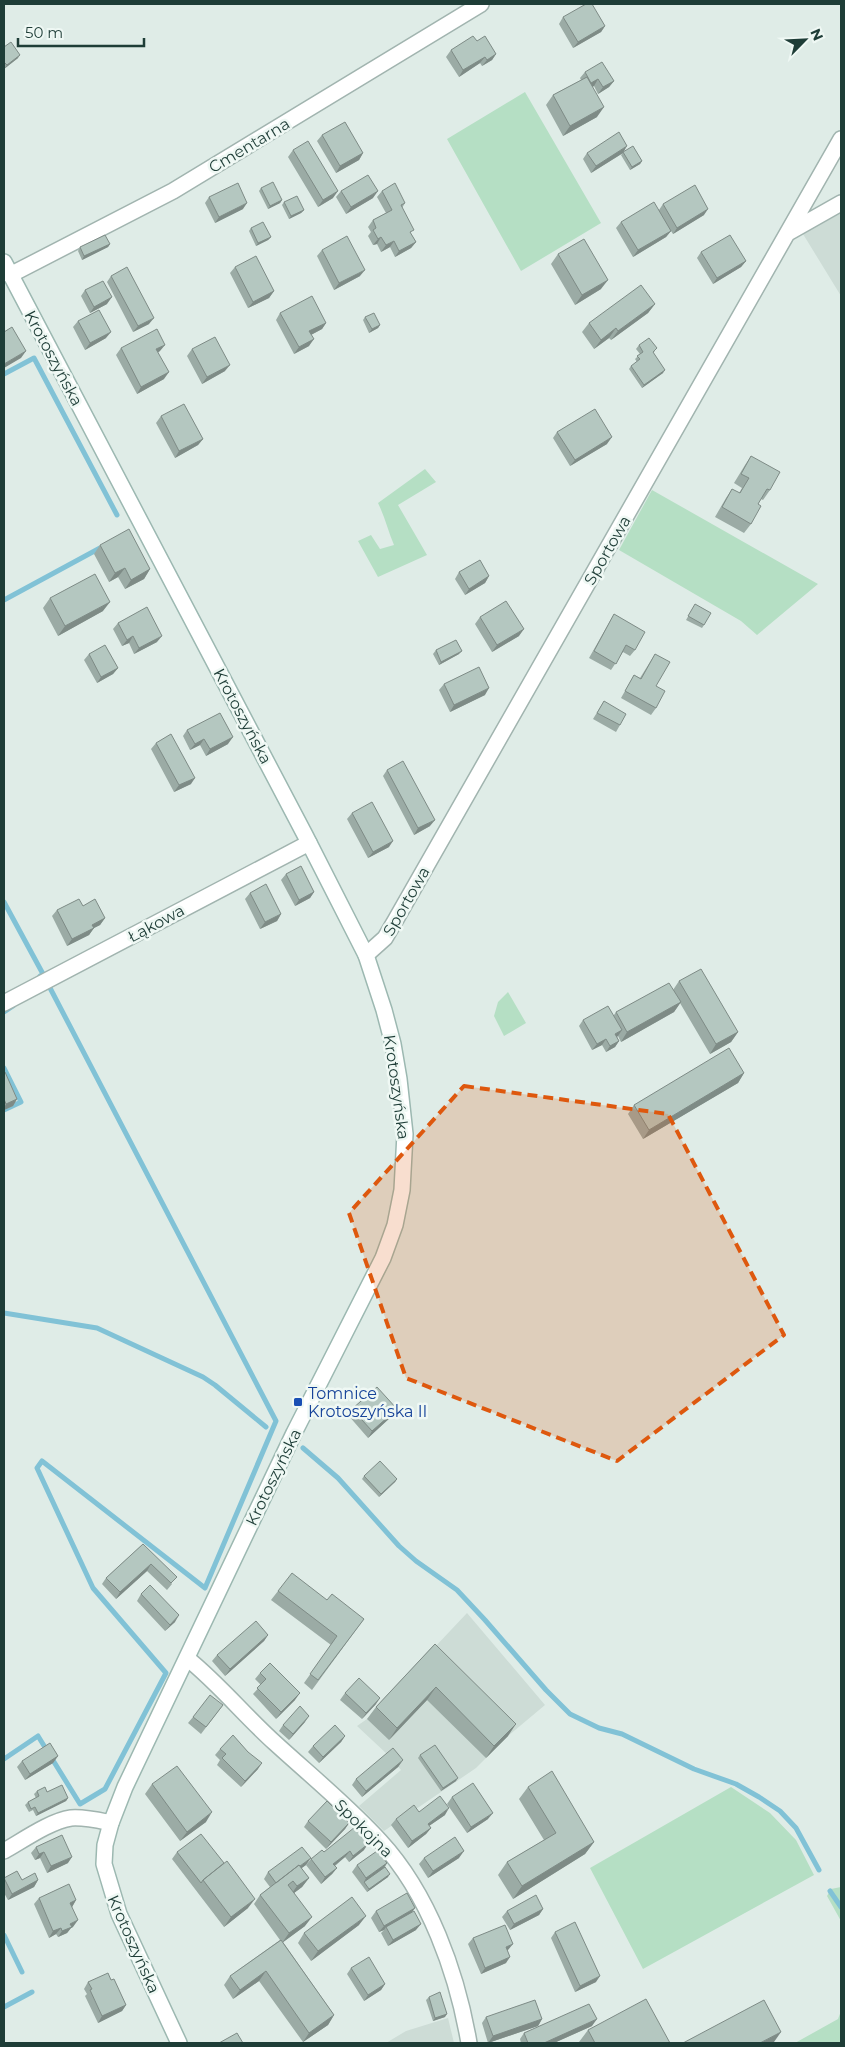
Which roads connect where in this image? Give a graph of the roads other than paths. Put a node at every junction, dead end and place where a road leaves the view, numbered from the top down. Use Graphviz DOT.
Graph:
graph roads {
  1 [pos="481,4"];
  2 [pos="841,139"];
  3 [pos="841,204"];
  4 [pos="787,234"];
  5 [pos="7,268"];
  6 [pos="309,843"];
  7 [pos="366,955"];
  8 [pos="4,1003"];
  9 [pos="188,1659"];
  10 [pos="110,1823"];
  11 [pos="4,1851"];
  12 [pos="179,2043"];
  13 [pos="468,2043"];
  1 -- 5 [label="street, Cmentarna"];
  2 -- 4 [label="street, Sportowa"];
  3 -- 4 [label="street"];
  4 -- 7 [label="street, Sportowa"];
  5 -- 6 [label="street, Krotoszyńska"];
  6 -- 7 [label="street, Krotoszyńska"];
  6 -- 8 [label="street, Łąkowa"];
  7 -- 9 [label="street, Krotoszyńska"];
  9 -- 10 [label="street, Krotoszyńska"];
  9 -- 13 [label="street, Spokojna"];
  10 -- 11 [label="street"];
  10 -- 12 [label="street, Krotoszyńska"];
}
